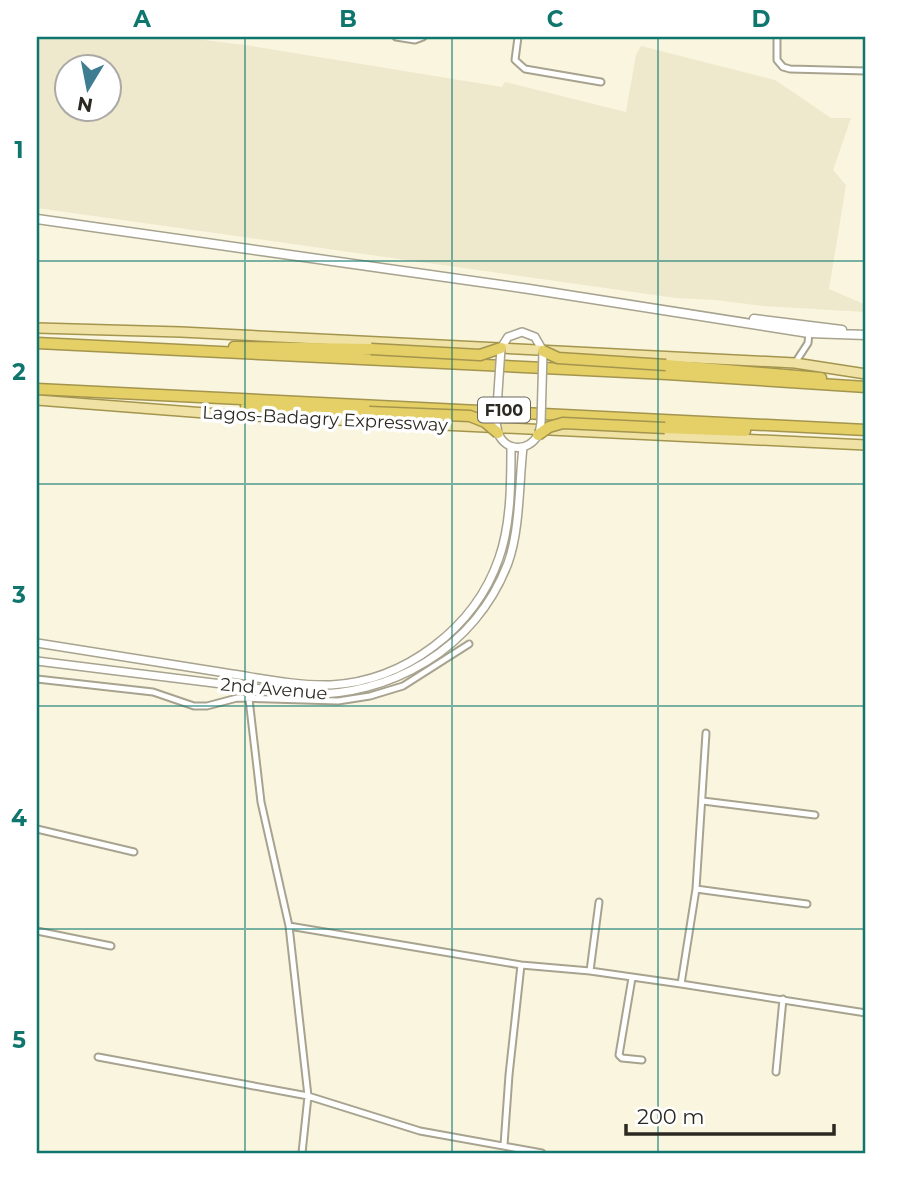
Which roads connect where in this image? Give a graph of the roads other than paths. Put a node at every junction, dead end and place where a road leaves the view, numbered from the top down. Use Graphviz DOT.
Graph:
graph roads {
  1 [pos="396,37"];
  2 [pos="423,37"];
  3 [pos="518,37"];
  4 [pos="777,37"];
  5 [pos="866,71"];
  6 [pos="601,82"];
  7 [pos="37,217"];
  8 [pos="37,328"];
  9 [pos="809,330"];
  10 [pos="866,333"];
  11 [pos="37,343"];
  12 [pos="501,348"];
  13 [pos="156,349"];
  14 [pos="543,351"];
  15 [pos="795,363"];
  16 [pos="866,374"];
  17 [pos="866,385"];
  18 [pos="37,389"];
  19 [pos="141,395"];
  20 [pos="37,400"];
  21 [pos="866,431"];
  22 [pos="498,433"];
  23 [pos="538,435"];
  24 [pos="866,445"];
  25 [pos="511,447"];
  26 [pos="523,447"];
  27 [pos="37,642"];
  28 [pos="469,644"];
  29 [pos="37,661"];
  30 [pos="37,679"];
  31 [pos="248,699"];
  32 [pos="706,733"];
  33 [pos="703,801"];
  34 [pos="815,815"];
  35 [pos="37,829"];
  36 [pos="134,852"];
  37 [pos="696,889"];
  38 [pos="599,902"];
  39 [pos="807,904"];
  40 [pos="289,926"];
  41 [pos="37,931"];
  42 [pos="111,946"];
  43 [pos="521,965"];
  44 [pos="590,971"];
  45 [pos="632,978"];
  46 [pos="681,984"];
  47 [pos="783,999"];
  48 [pos="866,1013"];
  49 [pos="98,1057"];
  50 [pos="642,1060"];
  51 [pos="776,1072"];
  52 [pos="308,1096"];
  53 [pos="483,1143"];
  54 [pos="504,1145"];
  55 [pos="302,1153"];
  56 [pos="481,1153"];
  57 [pos="542,1153"];
  1 -- 2 [label="street"];
  3 -- 6 [label="street"];
  4 -- 5 [label="street"];
  7 -- 9 [label="main road"];
  8 -- 15 [label="main road"];
  9 -- 10 [label="main road"];
  9 -- 15 [label="street"];
  11 -- 13 [label="highway"];
  12 -- 13 [label="highway, bridge"];
  12 -- 14 [label="street"];
  12 -- 22 [label="street, bridge"];
  13 -- 17 [label="highway"];
  14 -- 17 [label="highway, bridge"];
  14 -- 23 [label="street, bridge"];
  15 -- 16 [label="main road"];
  18 -- 19 [label="highway, Lagos-Badagry Expressway / F100"];
  19 -- 21 [label="highway, Lagos-Badagry Expressway / F100"];
  19 -- 22 [label="highway, bridge"];
  20 -- 24 [label="main road, Lagos-Badagry Expressway"];
  21 -- 23 [label="highway, bridge"];
  22 -- 25 [label="street"];
  23 -- 26 [label="street"];
  25 -- 26 [label="street"];
  25 -- 27 [label="street, 2nd Avenue"];
  26 -- 29 [label="street, 2nd Avenue"];
  28 -- 31 [label="street"];
  30 -- 31 [label="street"];
  31 -- 40 [label="street"];
  32 -- 33 [label="street"];
  33 -- 34 [label="street"];
  33 -- 37 [label="street"];
  35 -- 36 [label="street"];
  37 -- 39 [label="street"];
  37 -- 46 [label="street"];
  38 -- 44 [label="street"];
  40 -- 43 [label="street"];
  40 -- 52 [label="street"];
  41 -- 42 [label="street"];
  43 -- 44 [label="street"];
  43 -- 54 [label="street"];
  44 -- 45 [label="street"];
  45 -- 46 [label="street"];
  45 -- 50 [label="street"];
  46 -- 47 [label="street"];
  47 -- 48 [label="street"];
  47 -- 51 [label="street"];
  49 -- 52 [label="street"];
  52 -- 53 [label="street"];
  52 -- 55 [label="street"];
  53 -- 54 [label="street"];
  53 -- 56 [label="street"];
  54 -- 57 [label="street"];
}
